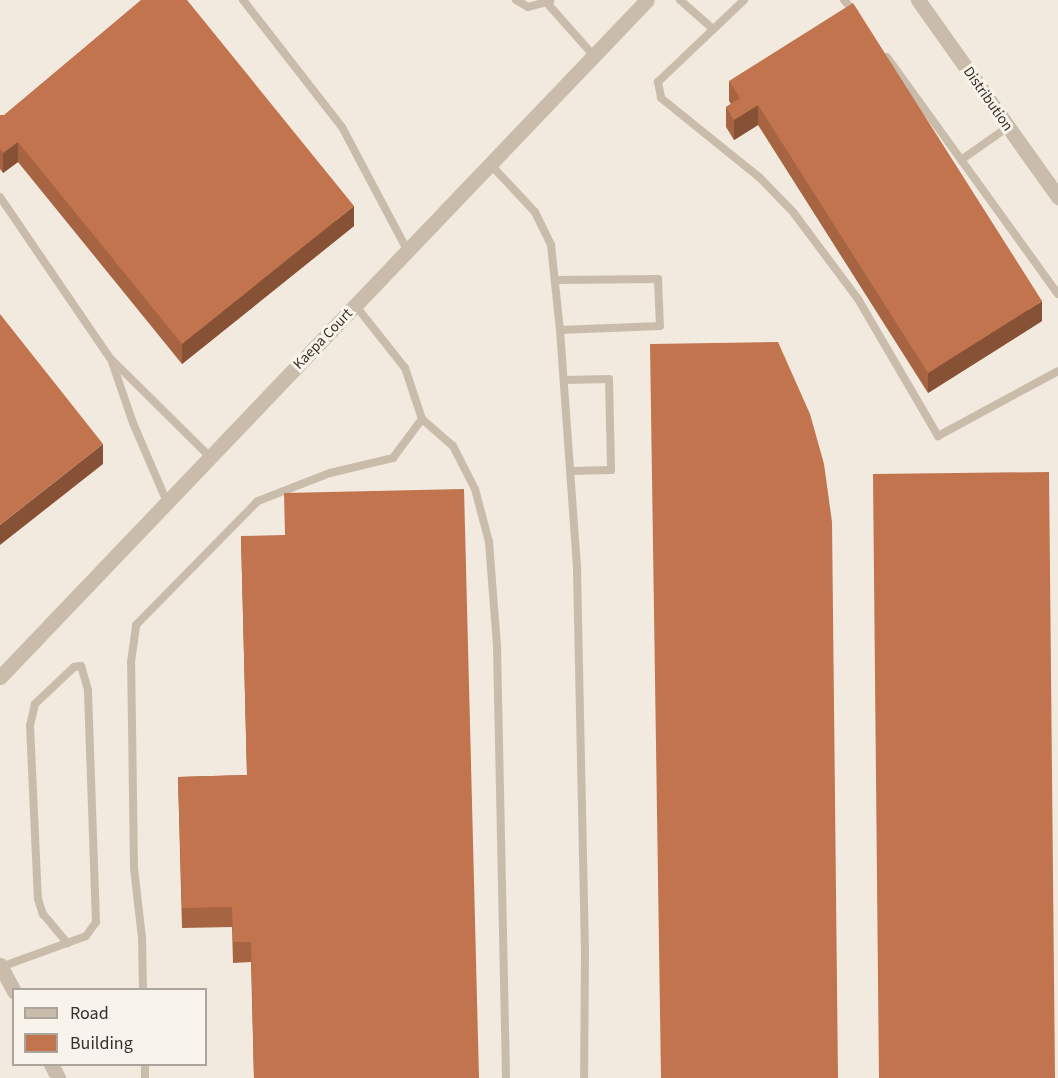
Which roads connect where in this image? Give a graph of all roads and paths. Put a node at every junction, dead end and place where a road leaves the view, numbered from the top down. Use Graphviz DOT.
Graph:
graph roads {
  1 [pos="243,0"];
  2 [pos="516,0"];
  3 [pos="647,0"];
  4 [pos="680,0"];
  5 [pos="744,0"];
  6 [pos="844,0"];
  7 [pos="918,0"];
  8 [pos="549,2"];
  9 [pos="858,17"];
  10 [pos="713,29"];
  11 [pos="878,45"];
  12 [pos="595,56"];
  13 [pos="1008,127"];
  14 [pos="961,160"];
  15 [pos="491,165"];
  16 [pos="0,196"];
  17 [pos="1058,197"];
  18 [pos="407,250"];
  19 [pos="555,280"];
  20 [pos="1058,294"];
  21 [pos="355,305"];
  22 [pos="560,330"];
  23 [pos="110,358"];
  24 [pos="1058,371"];
  25 [pos="564,380"];
  26 [pos="422,419"];
  27 [pos="210,457"];
  28 [pos="570,471"];
  29 [pos="167,502"];
  30 [pos="0,678"];
  31 [pos="67,943"];
  32 [pos="1,966"];
  33 [pos="12,988"];
  34 [pos="143,988"];
  35 [pos="506,1078"];
  36 [pos="584,1078"];
  1 -- 18 [label="lane"];
  2 -- 8 [label="lane"];
  3 -- 12 [label="street, Kaepa Court"];
  4 -- 10 [label="lane"];
  5 -- 10 [label="lane"];
  6 -- 9 [label="lane"];
  7 -- 13 [label="street, Distribution"];
  8 -- 12 [label="lane"];
  10 -- 24 [label="lane"];
  11 -- 14 [label="lane"];
  12 -- 15 [label="street, Kaepa Court"];
  13 -- 14 [label="lane"];
  13 -- 17 [label="street, Distribution"];
  14 -- 20 [label="lane"];
  15 -- 18 [label="street, Kaepa Court"];
  15 -- 19 [label="lane"];
  16 -- 23 [label="lane"];
  18 -- 21 [label="street, Kaepa Court"];
  19 -- 22 [label="lane"];
  19 -- 22 [label="lane"];
  21 -- 26 [label="lane"];
  21 -- 27 [label="street, Kaepa Court"];
  22 -- 25 [label="lane"];
  23 -- 27 [label="lane"];
  23 -- 29 [label="lane"];
  25 -- 28 [label="lane"];
  25 -- 28 [label="lane"];
  26 -- 34 [label="lane"];
  26 -- 35 [label="lane"];
  27 -- 29 [label="street, Kaepa Court"];
  28 -- 36 [label="lane"];
  29 -- 30 [label="street, Kaepa Court"];
  31 -- 31 [label="lane"];
  31 -- 32 [label="lane"];
  32 -- 33 [label="street"];
}
